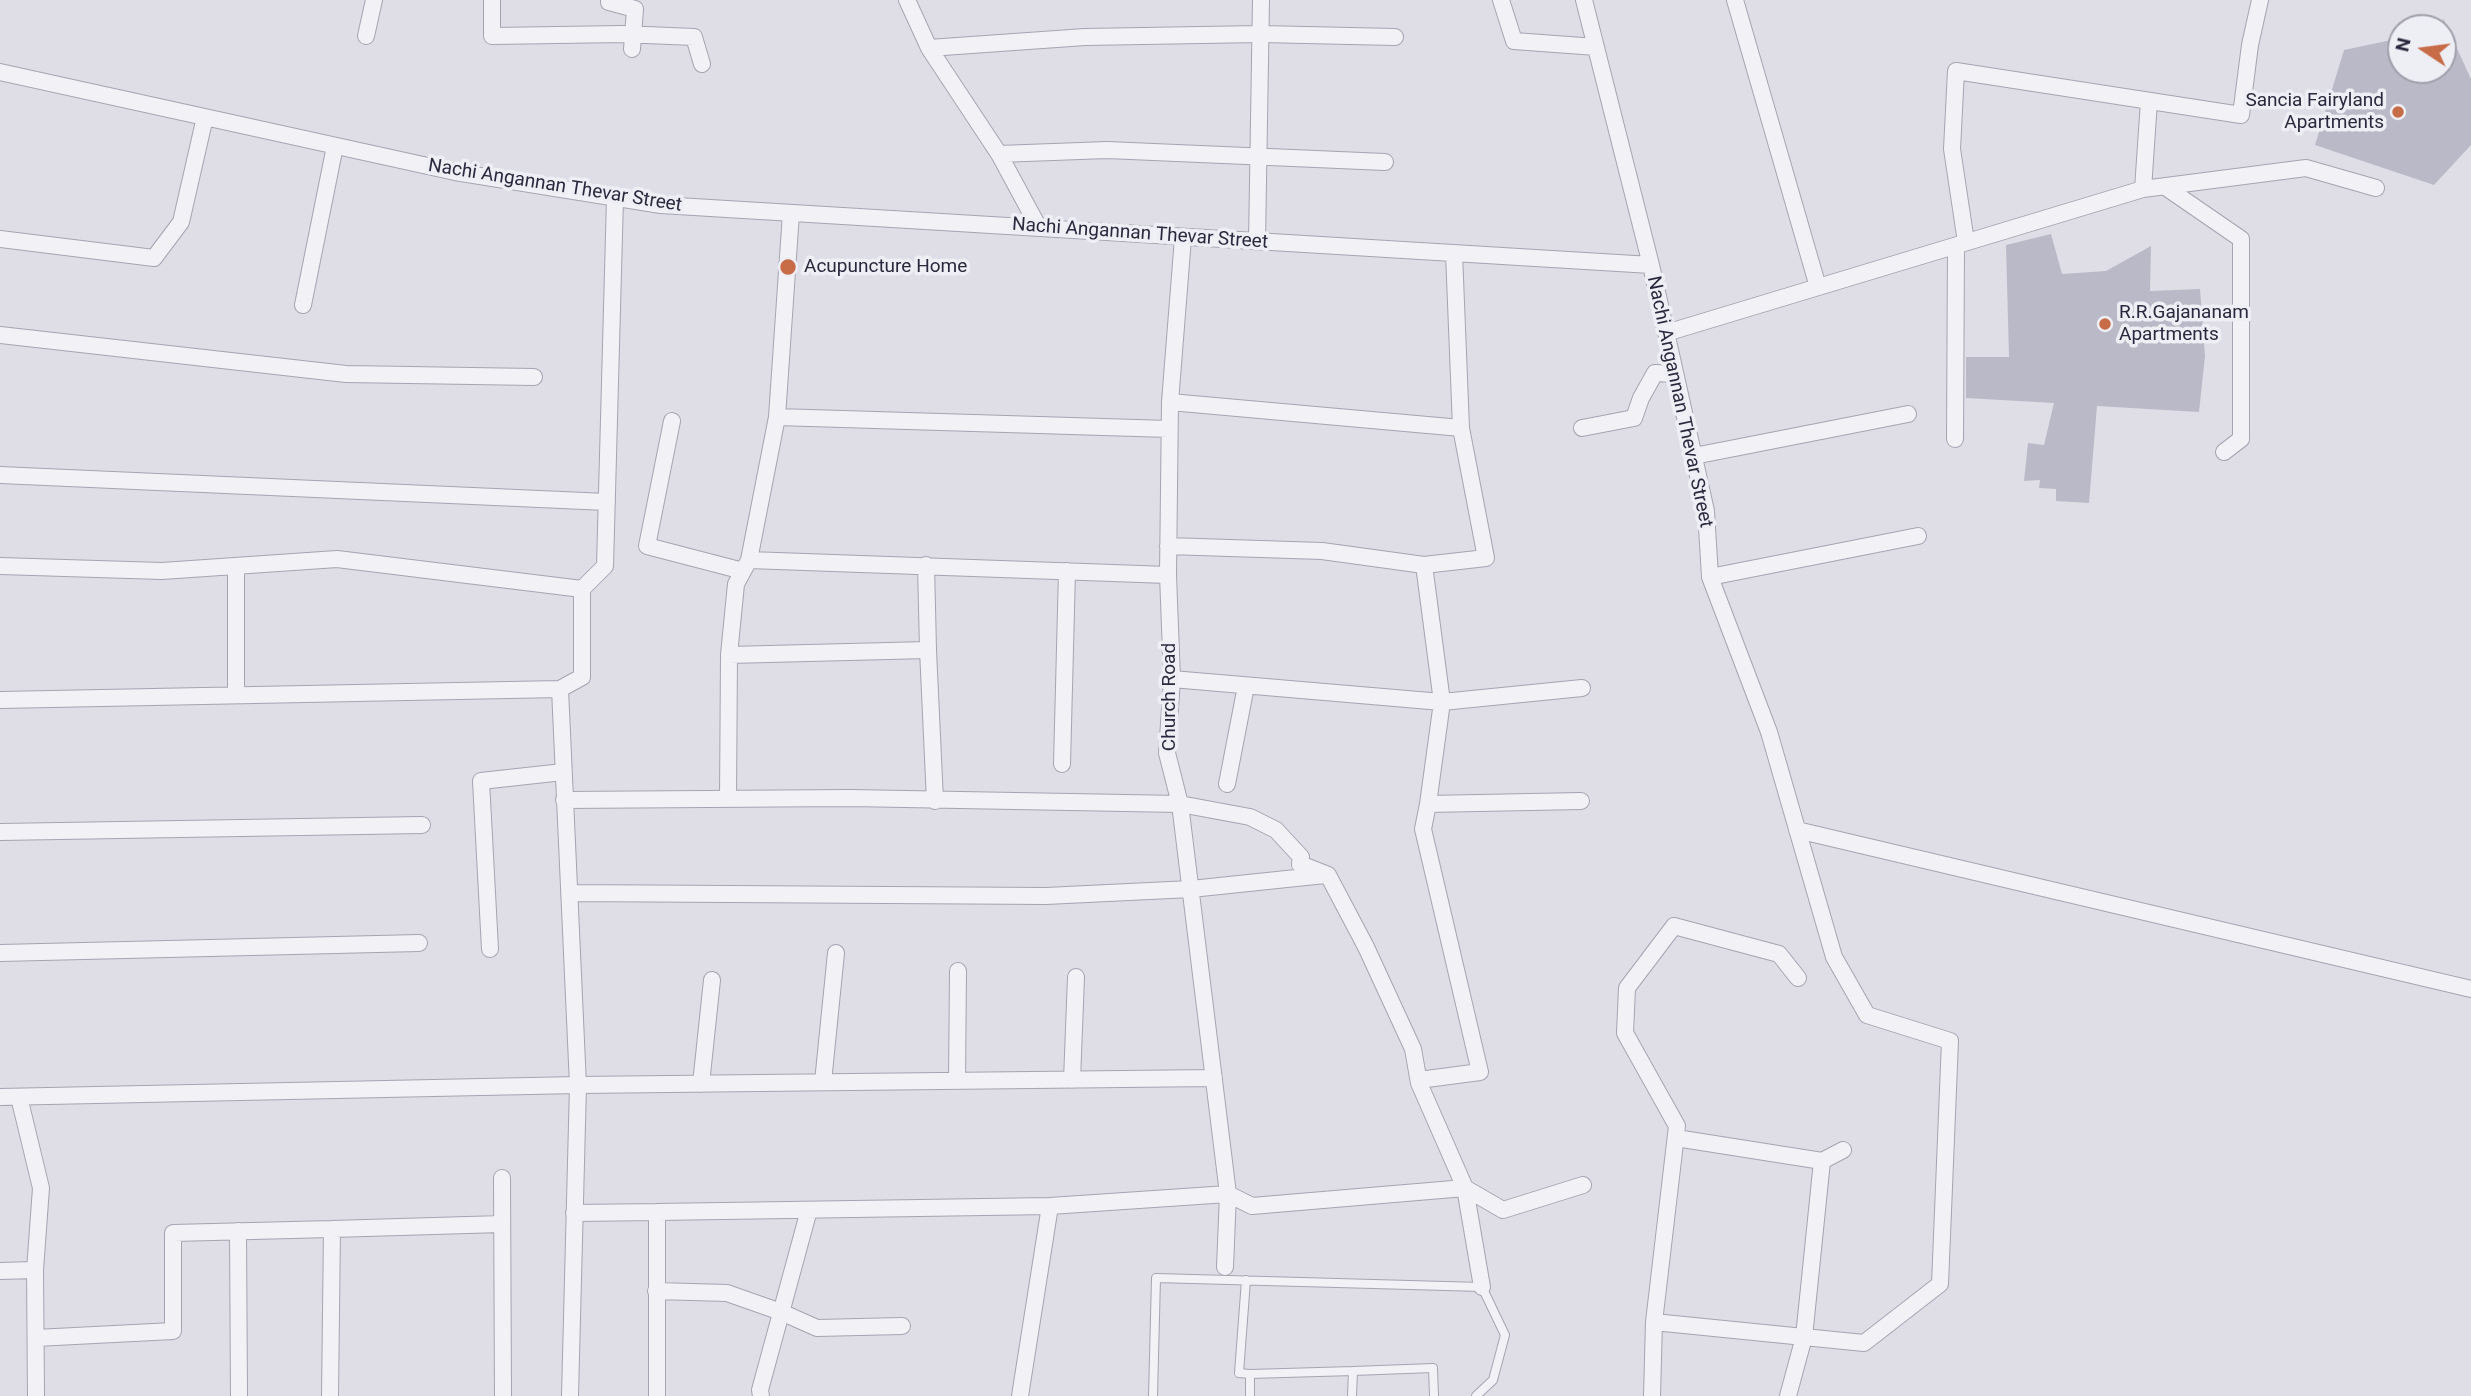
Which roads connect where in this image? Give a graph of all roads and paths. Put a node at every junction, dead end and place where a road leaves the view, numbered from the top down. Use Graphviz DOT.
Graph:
graph roads {
  1 [pos="374,0"];
  2 [pos="492,0"];
  3 [pos="610,0"];
  4 [pos="907,0"];
  5 [pos="1261,0"];
  6 [pos="1501,0"];
  7 [pos="1584,0"];
  8 [pos="1735,0"];
  9 [pos="2260,0"];
  10 [pos="1260,34"];
  11 [pos="366,36"];
  12 [pos="1395,37"];
  13 [pos="633,42"];
  14 [pos="1596,47"];
  15 [pos="929,48"];
  16 [pos="702,64"];
  17 [pos="0,72"];
  18 [pos="2149,101"];
  19 [pos="205,117"];
  20 [pos="335,146"];
  21 [pos="999,154"];
  22 [pos="1259,157"];
  23 [pos="1385,162"];
  24 [pos="2164,186"];
  25 [pos="2376,188"];
  26 [pos="2143,189"];
  27 [pos="615,198"];
  28 [pos="791,213"];
  29 [pos="1039,228"];
  30 [pos="1183,237"];
  31 [pos="0,239"];
  32 [pos="1257,242"];
  33 [pos="1961,244"];
  34 [pos="1454,253"];
  35 [pos="1651,265"];
  36 [pos="1818,287"];
  37 [pos="303,305"];
  38 [pos="1666,333"];
  39 [pos="0,335"];
  40 [pos="1675,374"];
  41 [pos="534,377"];
  42 [pos="1170,402"];
  43 [pos="1908,414"];
  44 [pos="777,416"];
  45 [pos="672,421"];
  46 [pos="1461,428"];
  47 [pos="1582,428"];
  48 [pos="1170,429"];
  49 [pos="1955,439"];
  50 [pos="2224,452"];
  51 [pos="1694,456"];
  52 [pos="0,475"];
  53 [pos="607,502"];
  54 [pos="1918,536"];
  55 [pos="1168,546"];
  56 [pos="926,565"];
  57 [pos="1423,565"];
  58 [pos="0,566"];
  59 [pos="236,566"];
  60 [pos="746,566"];
  61 [pos="1068,571"];
  62 [pos="1168,575"];
  63 [pos="1710,577"];
  64 [pos="582,589"];
  65 [pos="928,650"];
  66 [pos="729,655"];
  67 [pos="1172,679"];
  68 [pos="1246,685"];
  69 [pos="1582,688"];
  70 [pos="559,689"];
  71 [pos="236,695"];
  72 [pos="0,700"];
  73 [pos="1442,702"];
  74 [pos="1062,764"];
  75 [pos="563,772"];
  76 [pos="1227,783"];
  77 [pos="727,799"];
  78 [pos="565,800"];
  79 [pos="935,800"];
  80 [pos="1581,801"];
  81 [pos="1180,804"];
  82 [pos="1428,804"];
  83 [pos="422,825"];
  84 [pos="1797,830"];
  85 [pos="0,832"];
  86 [pos="1328,875"];
  87 [pos="1191,889"];
  88 [pos="569,893"];
  89 [pos="419,943"];
  90 [pos="490,949"];
  91 [pos="0,953"];
  92 [pos="836,953"];
  93 [pos="958,971"];
  94 [pos="1076,977"];
  95 [pos="1798,978"];
  96 [pos="712,980"];
  97 [pos="2471,989"];
  98 [pos="1214,1078"];
  99 [pos="1072,1080"];
  100 [pos="1419,1080"];
  101 [pos="957,1081"];
  102 [pos="823,1083"];
  103 [pos="701,1084"];
  104 [pos="578,1085"];
  105 [pos="0,1097"];
  106 [pos="19,1097"];
  107 [pos="1676,1138"];
  108 [pos="1843,1150"];
  109 [pos="1822,1161"];
  110 [pos="502,1178"];
  111 [pos="1583,1185"];
  112 [pos="1465,1188"];
  113 [pos="1228,1194"];
  114 [pos="1050,1206"];
  115 [pos="809,1210"];
  116 [pos="657,1212"];
  117 [pos="574,1213"];
  118 [pos="502,1224"];
  119 [pos="332,1229"];
  120 [pos="238,1231"];
  121 [pos="35,1270"];
  122 [pos="0,1271"];
  123 [pos="1226,1273"];
  124 [pos="1246,1280"];
  125 [pos="1482,1286"];
  126 [pos="656,1291"];
  127 [pos="781,1312"];
  128 [pos="1654,1322"];
  129 [pos="902,1326"];
  130 [pos="1804,1337"];
  131 [pos="36,1338"];
  132 [pos="1353,1371"];
  133 [pos="1250,1374"];
  134 [pos="36,1396"];
  135 [pos="239,1396"];
  136 [pos="330,1396"];
  137 [pos="503,1396"];
  138 [pos="570,1396"];
  139 [pos="657,1396"];
  140 [pos="761,1396"];
  141 [pos="1020,1396"];
  142 [pos="1153,1396"];
  143 [pos="1250,1396"];
  144 [pos="1353,1396"];
  145 [pos="1434,1396"];
  146 [pos="1476,1396"];
  147 [pos="1652,1396"];
  148 [pos="1788,1396"];
  1 -- 11 [label="street"];
  2 -- 13 [label="street"];
  3 -- 13 [label="street"];
  4 -- 15 [label="street"];
  5 -- 10 [label="street"];
  6 -- 14 [label="street"];
  7 -- 14 [label="street"];
  8 -- 36 [label="street"];
  9 -- 18 [label="street"];
  10 -- 12 [label="street"];
  10 -- 15 [label="street"];
  10 -- 22 [label="street"];
  13 -- 16 [label="street"];
  14 -- 35 [label="street"];
  15 -- 21 [label="street"];
  17 -- 19 [label="street, Nachi Angannan Thevar Street"];
  18 -- 26 [label="street"];
  18 -- 33 [label="street"];
  19 -- 20 [label="street, Nachi Angannan Thevar Street"];
  19 -- 31 [label="street"];
  20 -- 27 [label="street, Nachi Angannan Thevar Street"];
  20 -- 37 [label="street"];
  21 -- 22 [label="street"];
  21 -- 29 [label="street"];
  22 -- 23 [label="street"];
  22 -- 32 [label="street"];
  24 -- 25 [label="street"];
  24 -- 26 [label="street"];
  24 -- 50 [label="street"];
  26 -- 33 [label="street"];
  27 -- 28 [label="street, Nachi Angannan Thevar Street"];
  27 -- 53 [label="street"];
  28 -- 29 [label="street, Nachi Angannan Thevar Street"];
  28 -- 44 [label="street"];
  29 -- 30 [label="street, Nachi Angannan Thevar Street"];
  30 -- 32 [label="street, Nachi Angannan Thevar Street"];
  30 -- 42 [label="street, Church Road"];
  32 -- 34 [label="street, Nachi Angannan Thevar Street"];
  33 -- 36 [label="street"];
  33 -- 49 [label="street"];
  34 -- 35 [label="street, Nachi Angannan Thevar Street"];
  34 -- 46 [label="street"];
  35 -- 38 [label="street, Nachi Angannan Thevar Street"];
  36 -- 38 [label="street"];
  38 -- 40 [label="street, Nachi Angannan Thevar Street"];
  39 -- 41 [label="street"];
  40 -- 47 [label="street"];
  40 -- 51 [label="street, Nachi Angannan Thevar Street"];
  42 -- 46 [label="street"];
  42 -- 48 [label="street, Church Road"];
  43 -- 51 [label="street"];
  44 -- 48 [label="street"];
  44 -- 60 [label="street"];
  45 -- 60 [label="street"];
  46 -- 57 [label="street"];
  48 -- 55 [label="street, Church Road"];
  51 -- 63 [label="street, Nachi Angannan Thevar Street"];
  52 -- 53 [label="street"];
  53 -- 64 [label="street"];
  54 -- 63 [label="street"];
  55 -- 57 [label="street"];
  55 -- 62 [label="street, Church Road"];
  56 -- 60 [label="street"];
  56 -- 61 [label="street"];
  56 -- 65 [label="street"];
  57 -- 73 [label="street"];
  58 -- 59 [label="street"];
  59 -- 64 [label="street"];
  59 -- 71 [label="street"];
  60 -- 66 [label="street"];
  61 -- 62 [label="street"];
  61 -- 74 [label="street"];
  62 -- 67 [label="street, Church Road"];
  63 -- 84 [label="street, Nachi Angannan Thevar Street"];
  64 -- 70 [label="street"];
  65 -- 66 [label="street"];
  65 -- 79 [label="street"];
  66 -- 77 [label="street"];
  67 -- 68 [label="street"];
  67 -- 81 [label="street, Church Road"];
  68 -- 73 [label="street"];
  68 -- 76 [label="street"];
  69 -- 73 [label="street"];
  70 -- 71 [label="street"];
  70 -- 75 [label="street"];
  71 -- 72 [label="street"];
  73 -- 82 [label="street"];
  75 -- 78 [label="street"];
  75 -- 90 [label="street"];
  77 -- 78 [label="street"];
  77 -- 79 [label="street"];
  78 -- 88 [label="street"];
  79 -- 81 [label="street"];
  80 -- 82 [label="street"];
  81 -- 86 [label="street"];
  81 -- 87 [label="street, Church Road"];
  82 -- 100 [label="street"];
  83 -- 85 [label="street"];
  84 -- 97 [label="street"];
  84 -- 130 [label="street, Nachi Angannan Thevar Street"];
  86 -- 87 [label="street"];
  86 -- 100 [label="street"];
  87 -- 88 [label="street"];
  87 -- 98 [label="street, Church Road"];
  88 -- 104 [label="street"];
  89 -- 91 [label="street"];
  92 -- 102 [label="street"];
  93 -- 101 [label="street"];
  94 -- 99 [label="street"];
  95 -- 107 [label="street"];
  96 -- 103 [label="street"];
  98 -- 99 [label="street"];
  98 -- 113 [label="street, Church Road"];
  99 -- 101 [label="street"];
  100 -- 112 [label="street"];
  101 -- 102 [label="street"];
  102 -- 103 [label="street"];
  103 -- 104 [label="street"];
  104 -- 106 [label="street"];
  104 -- 117 [label="street"];
  105 -- 106 [label="street"];
  106 -- 121 [label="street"];
  107 -- 109 [label="street"];
  107 -- 128 [label="street"];
  108 -- 109 [label="street"];
  109 -- 130 [label="street"];
  110 -- 118 [label="street"];
  111 -- 112 [label="street"];
  112 -- 113 [label="street"];
  112 -- 125 [label="street"];
  113 -- 114 [label="street"];
  113 -- 123 [label="street, Church Road"];
  114 -- 115 [label="street"];
  114 -- 141 [label="street"];
  115 -- 116 [label="street"];
  115 -- 127 [label="street"];
  116 -- 117 [label="street"];
  116 -- 126 [label="street"];
  117 -- 138 [label="street"];
  118 -- 119 [label="street"];
  118 -- 137 [label="street"];
  119 -- 120 [label="street"];
  119 -- 136 [label="street"];
  120 -- 131 [label="street"];
  120 -- 135 [label="street"];
  121 -- 122 [label="street"];
  121 -- 131 [label="street"];
  123 -- 124 [label="lane"];
  123 -- 142 [label="lane"];
  124 -- 125 [label="lane"];
  124 -- 133 [label="lane"];
  125 -- 146 [label="lane"];
  126 -- 127 [label="street"];
  126 -- 139 [label="street"];
  127 -- 129 [label="street"];
  127 -- 140 [label="street"];
  128 -- 130 [label="street, Nachi Angannan Thevar Street"];
  128 -- 147 [label="street"];
  130 -- 148 [label="street"];
  131 -- 134 [label="street"];
  132 -- 133 [label="lane"];
  132 -- 144 [label="lane"];
  132 -- 145 [label="lane"];
  133 -- 143 [label="lane"];
}
